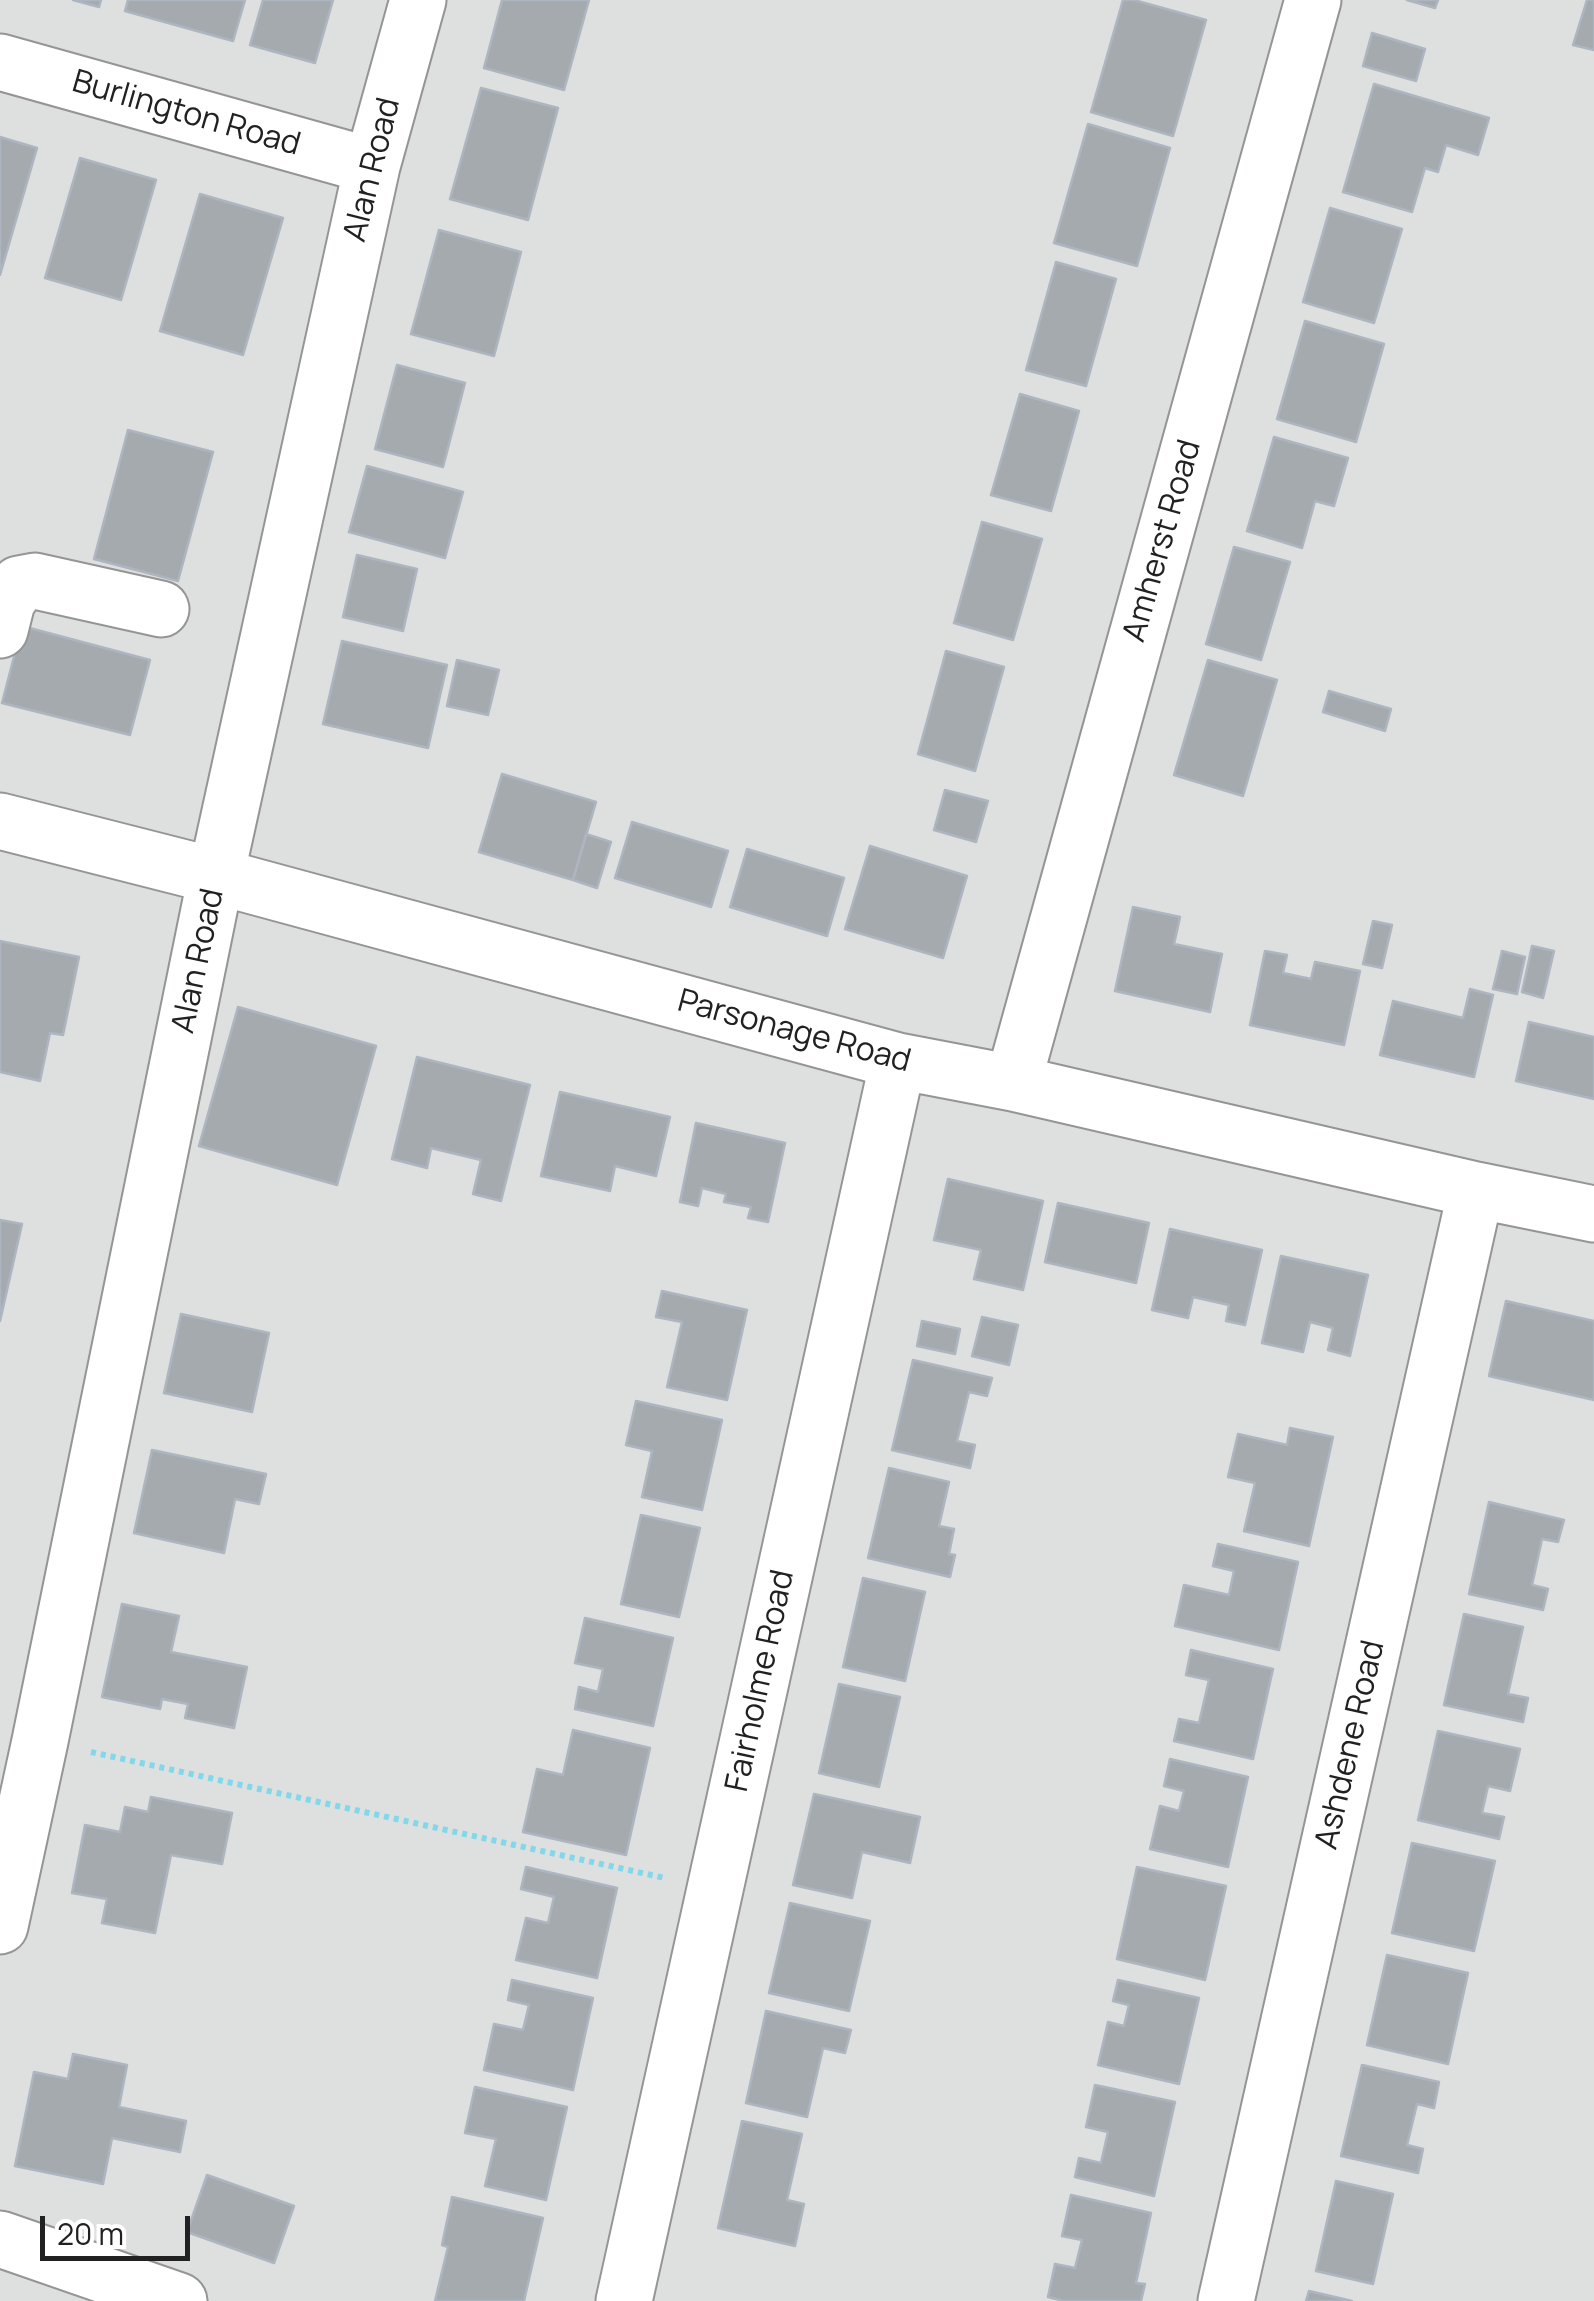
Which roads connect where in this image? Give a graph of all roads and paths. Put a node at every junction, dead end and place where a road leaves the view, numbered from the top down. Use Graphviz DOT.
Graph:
graph roads {
  1 [pos="418,0"];
  2 [pos="1313,0"];
  3 [pos="0,62"];
  4 [pos="372,166"];
  5 [pos="161,609"];
  6 [pos="0,630"];
  7 [pos="0,821"];
  8 [pos="216,876"];
  9 [pos="898,1061"];
  10 [pos="1012,1083"];
  11 [pos="1476,1190"];
  12 [pos="1594,1214"];
  13 [pos="40,1740"];
  14 [pos="715,1889"];
  15 [pos="0,1926"];
  16 [pos="0,2239"];
  17 [pos="179,2301"];
  18 [pos="624,2301"];
  19 [pos="1226,2301"];
  1 -- 4 [label="street, Alan Road"];
  2 -- 10 [label="street, Amherst Road"];
  3 -- 4 [label="street, Burlington Road"];
  4 -- 8 [label="street, Alan Road"];
  5 -- 6 [label="street"];
  7 -- 8 [label="street, Parsonage Road"];
  8 -- 9 [label="street, Parsonage Road"];
  8 -- 13 [label="street, Alan Road"];
  9 -- 10 [label="street, Parsonage Road"];
  9 -- 14 [label="street, Fairholme Road"];
  10 -- 11 [label="street, Parsonage Road"];
  11 -- 12 [label="street, Parsonage Road"];
  11 -- 19 [label="street, Ashdene Road"];
  13 -- 14 [label="path"];
  13 -- 15 [label="street, Alan Road"];
  14 -- 18 [label="street, Fairholme Road"];
  16 -- 17 [label="street"];
}
